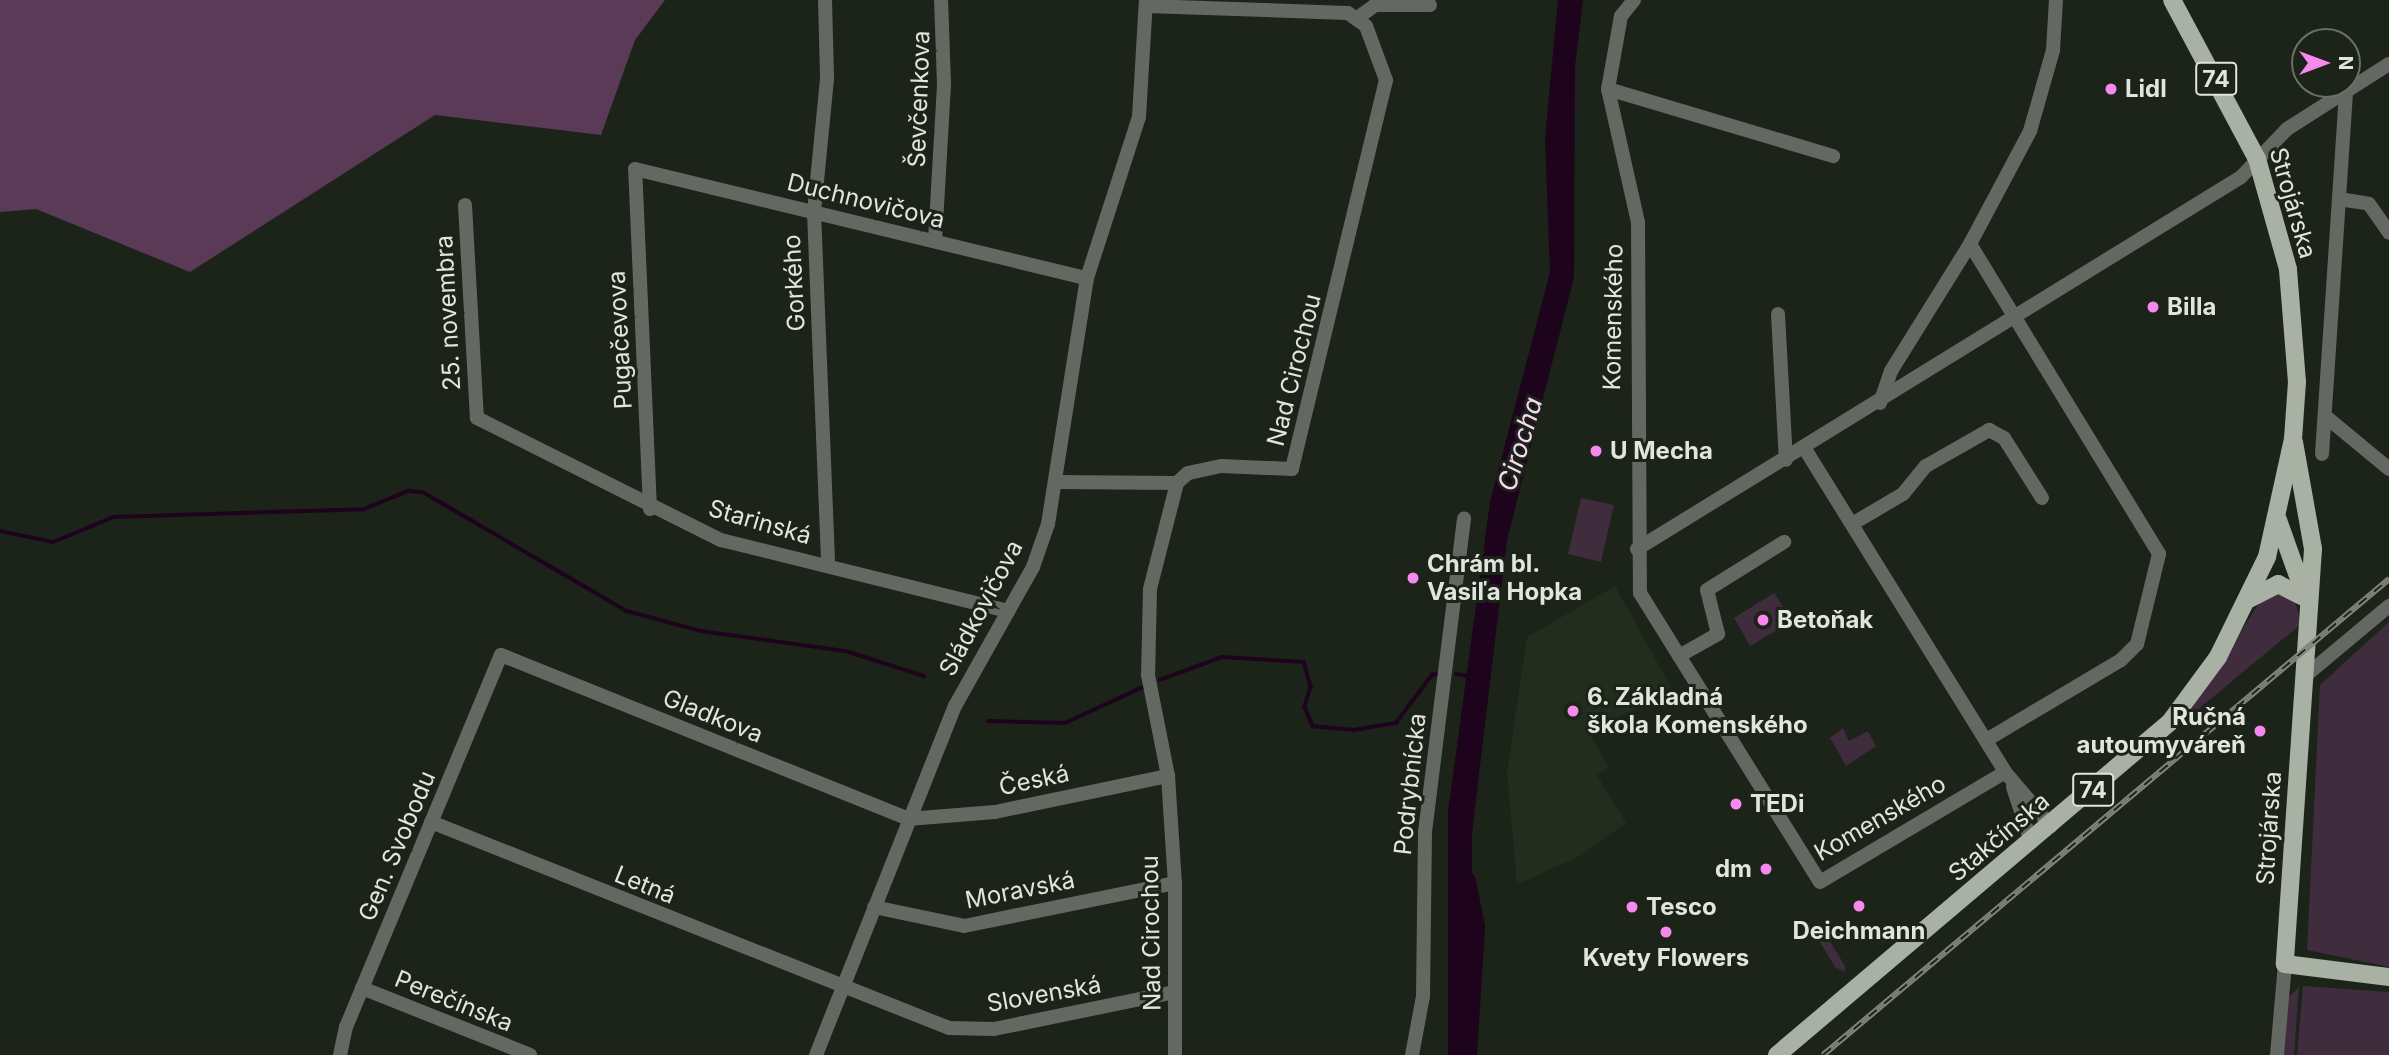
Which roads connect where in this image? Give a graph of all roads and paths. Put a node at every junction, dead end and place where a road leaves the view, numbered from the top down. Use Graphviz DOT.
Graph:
graph roads {
  1 [pos="825,0"];
  2 [pos="941,0"];
  3 [pos="1634,0"];
  4 [pos="2056,0"];
  5 [pos="2172,0"];
  6 [pos="1147,3"];
  7 [pos="1430,5"];
  8 [pos="1356,19"];
  9 [pos="2389,64"];
  10 [pos="2361,82"];
  11 [pos="1608,89"];
  12 [pos="2336,98"];
  13 [pos="2346,98"];
  14 [pos="1833,156"];
  15 [pos="2257,159"];
  16 [pos="635,169"];
  17 [pos="2339,199"];
  18 [pos="465,205"];
  19 [pos="814,212"];
  20 [pos="2389,233"];
  21 [pos="935,242"];
  22 [pos="1970,244"];
  23 [pos="1087,278"];
  24 [pos="1779,314"];
  25 [pos="2013,317"];
  26 [pos="1880,403"];
  27 [pos="2325,416"];
  28 [pos="477,418"];
  29 [pos="2293,439"];
  30 [pos="1805,449"];
  31 [pos="2322,454"];
  32 [pos="1786,460"];
  33 [pos="2389,469"];
  34 [pos="1056,482"];
  35 [pos="1177,482"];
  36 [pos="2042,498"];
  37 [pos="650,509"];
  38 [pos="1464,518"];
  39 [pos="2278,520"];
  40 [pos="1852,524"];
  41 [pos="1636,531"];
  42 [pos="2310,535"];
  43 [pos="1651,541"];
  44 [pos="1784,542"];
  45 [pos="1637,549"];
  46 [pos="828,565"];
  47 [pos="2249,599"];
  48 [pos="2306,599"];
  49 [pos="2389,606"];
  50 [pos="1008,611"];
  51 [pos="501,655"];
  52 [pos="1679,656"];
  53 [pos="2304,677"];
  54 [pos="1986,740"];
  55 [pos="1168,776"];
  56 [pos="2008,777"];
  57 [pos="908,819"];
  58 [pos="431,822"];
  59 [pos="2051,826"];
  60 [pos="2031,842"];
  61 [pos="1175,883"];
  62 [pos="874,907"];
  63 [pos="2285,964"];
  64 [pos="2389,977"];
  65 [pos="362,988"];
  66 [pos="842,989"];
  67 [pos="1175,992"];
  68 [pos="340,1055"];
  69 [pos="530,1055"];
  70 [pos="816,1055"];
  71 [pos="1175,1055"];
  72 [pos="1412,1055"];
  73 [pos="1777,1055"];
  74 [pos="2277,1055"];
  1 -- 19 [label="street, Gorkého"];
  2 -- 21 [label="street, Ševčenkova"];
  3 -- 11 [label="street, Komenského"];
  4 -- 22 [label="street"];
  5 -- 15 [label="main road, Strojárska / 74"];
  6 -- 8 [label="street"];
  6 -- 23 [label="street, Sládkovičova"];
  7 -- 8 [label="street"];
  8 -- 35 [label="street, Nad Cirochou"];
  9 -- 10 [label="street"];
  11 -- 14 [label="street"];
  11 -- 41 [label="street, Komenského"];
  12 -- 15 [label="street"];
  13 -- 17 [label="street"];
  15 -- 25 [label="street"];
  15 -- 29 [label="main road, Strojárska / 74"];
  16 -- 19 [label="street, Duchnovičova"];
  16 -- 37 [label="street, Pugačevova"];
  17 -- 20 [label="street"];
  17 -- 27 [label="street"];
  18 -- 28 [label="street, 25. novembra"];
  19 -- 21 [label="street, Duchnovičova"];
  19 -- 46 [label="street, Gorkého"];
  21 -- 23 [label="street, Duchnovičova"];
  22 -- 25 [label="street"];
  22 -- 26 [label="street"];
  23 -- 34 [label="street, Sládkovičova"];
  24 -- 32 [label="street"];
  25 -- 26 [label="street"];
  25 -- 54 [label="street"];
  26 -- 30 [label="street"];
  27 -- 31 [label="street"];
  27 -- 33 [label="street"];
  28 -- 37 [label="street, Starinská"];
  29 -- 39 [label="main road, Strojárska / 74"];
  29 -- 42 [label="main road, Strojárska"];
  30 -- 32 [label="street"];
  30 -- 40 [label="street"];
  32 -- 43 [label="street"];
  34 -- 35 [label="street"];
  34 -- 50 [label="street, Sládkovičova"];
  35 -- 55 [label="street, Nad Cirochou"];
  36 -- 40 [label="street"];
  37 -- 46 [label="street, Starinská"];
  38 -- 72 [label="street, Podrybnícka"];
  39 -- 42 [label="main road"];
  39 -- 47 [label="main road, Stakčínska / 74"];
  39 -- 48 [label="main road, Strojárska"];
  40 -- 54 [label="street"];
  41 -- 43 [label="street"];
  41 -- 45 [label="street, Komenského"];
  42 -- 48 [label="main road, Strojárska"];
  43 -- 45 [label="street"];
  44 -- 52 [label="street"];
  45 -- 52 [label="street, Komenského"];
  46 -- 50 [label="street, Starinská"];
  47 -- 48 [label="main road"];
  47 -- 59 [label="main road, Stakčínska / 74"];
  48 -- 53 [label="main road, Strojárska"];
  49 -- 53 [label="street"];
  50 -- 57 [label="street, Sládkovičova"];
  51 -- 57 [label="street, Gladkova"];
  51 -- 58 [label="street, Gen. Svobodu"];
  52 -- 56 [label="street, Komenského"];
  53 -- 63 [label="main road, Strojárska"];
  54 -- 56 [label="street"];
  55 -- 57 [label="street, Česká"];
  55 -- 61 [label="street, Nad Cirochou"];
  56 -- 59 [label="street"];
  56 -- 60 [label="street"];
  57 -- 62 [label="street, Sládkovičova"];
  58 -- 65 [label="street, Gen. Svobodu"];
  58 -- 66 [label="street, Letná"];
  59 -- 60 [label="main road, Stakčínska / 74"];
  60 -- 73 [label="main road, Stakčínska / 74"];
  61 -- 62 [label="street, Moravská"];
  61 -- 67 [label="street, Nad Cirochou"];
  62 -- 66 [label="street, Sládkovičova"];
  63 -- 64 [label="main road"];
  63 -- 74 [label="street, Strojárska"];
  65 -- 68 [label="street, Gen. Svobodu"];
  65 -- 69 [label="street, Perečínska"];
  66 -- 67 [label="street, Slovenská"];
  66 -- 70 [label="street, Sládkovičova"];
  67 -- 71 [label="street, Nad Cirochou"];
}
